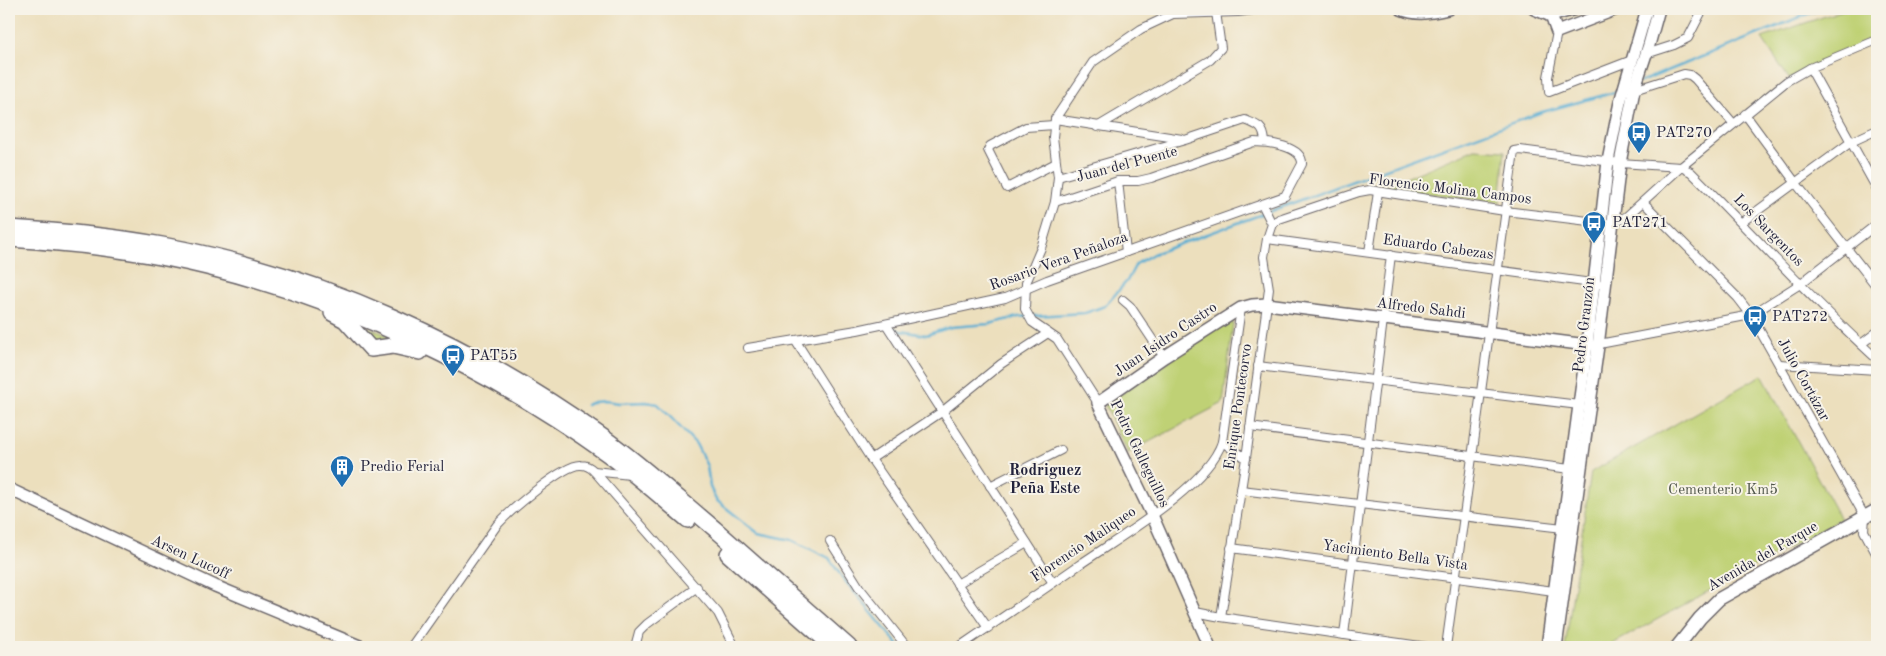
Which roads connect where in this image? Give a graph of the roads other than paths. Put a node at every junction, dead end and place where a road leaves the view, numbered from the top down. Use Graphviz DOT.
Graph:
graph roads {
  1 [pos="1261,9"];
  2 [pos="1401,9"];
  3 [pos="1448,9"];
  4 [pos="1534,9"];
  5 [pos="1575,9"];
  6 [pos="1617,9"];
  7 [pos="1647,9"];
  8 [pos="1658,9"];
  9 [pos="1703,9"];
  10 [pos="1216,12"];
  11 [pos="1551,16"];
  12 [pos="1557,32"];
  13 [pos="1877,40"];
  14 [pos="1646,54"];
  15 [pos="1632,60"];
  16 [pos="1810,68"];
  17 [pos="1634,90"];
  18 [pos="1745,114"];
  19 [pos="1054,122"];
  20 [pos="1733,123"];
  21 [pos="1097,127"];
  22 [pos="1877,130"];
  23 [pos="1185,140"];
  24 [pos="1265,142"];
  25 [pos="1851,142"];
  26 [pos="1614,162"];
  27 [pos="1056,163"];
  28 [pos="1681,166"];
  29 [pos="1058,177"];
  30 [pos="1118,181"];
  31 [pos="1795,182"];
  32 [pos="1877,189"];
  33 [pos="1378,192"];
  34 [pos="1055,202"];
  35 [pos="1643,202"];
  36 [pos="1262,204"];
  37 [pos="1505,211"];
  38 [pos="1742,222"];
  39 [pos="1607,223"];
  40 [pos="1272,224"];
  41 [pos="1877,224"];
  42 [pos="9,228"];
  43 [pos="1267,238"];
  44 [pos="9,239"];
  45 [pos="1846,249"];
  46 [pos="1126,252"];
  47 [pos="1369,252"];
  48 [pos="1391,256"];
  49 [pos="1497,271"];
  50 [pos="1600,284"];
  51 [pos="1800,284"];
  52 [pos="1877,287"];
  53 [pos="1025,290"];
  54 [pos="308,297"];
  55 [pos="1123,300"];
  56 [pos="1267,304"];
  57 [pos="1246,306"];
  58 [pos="1750,315"];
  59 [pos="1383,319"];
  60 [pos="886,324"];
  61 [pos="1488,332"];
  62 [pos="1877,332"];
  63 [pos="1048,333"];
  64 [pos="795,340"];
  65 [pos="1861,344"];
  66 [pos="1592,345"];
  67 [pos="748,348"];
  68 [pos="1164,357"];
  69 [pos="450,358"];
  70 [pos="1877,359"];
  71 [pos="1779,364"];
  72 [pos="1258,366"];
  73 [pos="1877,370"];
  74 [pos="1375,381"];
  75 [pos="1480,393"];
  76 [pos="1098,404"];
  77 [pos="1579,405"];
  78 [pos="943,410"];
  79 [pos="1250,427"];
  80 [pos="1222,442"];
  81 [pos="1368,443"];
  82 [pos="1060,450"];
  83 [pos="1472,456"];
  84 [pos="1246,458"];
  85 [pos="871,459"];
  86 [pos="1570,469"];
  87 [pos="594,471"];
  88 [pos="635,475"];
  89 [pos="990,486"];
  90 [pos="9,489"];
  91 [pos="1241,490"];
  92 [pos="1360,504"];
  93 [pos="1877,510"];
  94 [pos="1152,515"];
  95 [pos="1464,516"];
  96 [pos="1865,517"];
  97 [pos="1562,528"];
  98 [pos="830,542"];
  99 [pos="1027,543"];
  100 [pos="1231,548"];
  101 [pos="1877,555"];
  102 [pos="1352,564"];
  103 [pos="1455,578"];
  104 [pos="1053,583"];
  105 [pos="957,584"];
  106 [pos="697,587"];
  107 [pos="1554,591"];
  108 [pos="1195,612"];
  109 [pos="1221,617"];
  110 [pos="988,628"];
  111 [pos="1344,635"];
  112 [pos="362,647"];
  113 [pos="411,647"];
  114 [pos="635,647"];
  115 [pos="735,647"];
  116 [pos="833,647"];
  117 [pos="850,647"];
  118 [pos="907,647"];
  119 [pos="959,647"];
  120 [pos="1210,647"];
  121 [pos="1427,647"];
  122 [pos="1446,647"];
  123 [pos="1547,647"];
  124 [pos="1556,647"];
  125 [pos="1677,647"];
  1 -- 10 [label="street"];
  2 -- 3 [label="street"];
  4 -- 11 [label="street"];
  5 -- 11 [label="street"];
  6 -- 12 [label="street"];
  7 -- 15 [label="street, Pedro Granzón"];
  8 -- 14 [label="street, Pedro Granzón"];
  9 -- 14 [label="street"];
  10 -- 19 [label="street"];
  10 -- 21 [label="street"];
  11 -- 12 [label="street"];
  12 -- 15 [label="street"];
  13 -- 16 [label="street"];
  14 -- 17 [label="street, Pedro Granzón"];
  15 -- 26 [label="street, Pedro Granzón"];
  16 -- 18 [label="street"];
  16 -- 25 [label="street"];
  17 -- 20 [label="street"];
  17 -- 26 [label="street, Pedro Granzón"];
  18 -- 20 [label="street"];
  18 -- 31 [label="street"];
  19 -- 21 [label="street"];
  19 -- 27 [label="street"];
  19 -- 27 [label="street"];
  20 -- 28 [label="street"];
  21 -- 23 [label="street"];
  22 -- 25 [label="street"];
  23 -- 24 [label="street, Juan del Puente"];
  23 -- 29 [label="street, Juan del Puente"];
  24 -- 30 [label="street, Juan del Puente"];
  24 -- 36 [label="street, Rosario Vera Peñaloza"];
  25 -- 31 [label="street"];
  25 -- 32 [label="street"];
  26 -- 28 [label="street"];
  26 -- 37 [label="street"];
  26 -- 39 [label="street, Pedro Granzón"];
  27 -- 29 [label="street"];
  28 -- 35 [label="street"];
  28 -- 38 [label="street, Los Sargentos"];
  29 -- 34 [label="street"];
  30 -- 34 [label="street, Juan del Puente"];
  30 -- 46 [label="street"];
  31 -- 38 [label="street"];
  31 -- 45 [label="street"];
  33 -- 37 [label="street, Florencio Molina Campos"];
  33 -- 40 [label="street, Florencio Molina Campos"];
  33 -- 47 [label="street"];
  34 -- 53 [label="street"];
  35 -- 39 [label="street"];
  35 -- 58 [label="street, Julio Cortázar"];
  36 -- 40 [label="street"];
  36 -- 46 [label="street, Rosario Vera Peñaloza"];
  37 -- 39 [label="street, Florencio Molina Campos"];
  37 -- 49 [label="street"];
  38 -- 51 [label="street, Los Sargentos"];
  39 -- 50 [label="street, Pedro Granzón"];
  40 -- 43 [label="street, Enrique Pontecorvo"];
  41 -- 45 [label="street"];
  42 -- 117 [label="highway"];
  43 -- 47 [label="street, Eduardo Cabezas"];
  43 -- 56 [label="street, Enrique Pontecorvo"];
  44 -- 54 [label="highway"];
  45 -- 51 [label="street"];
  45 -- 52 [label="street"];
  46 -- 53 [label="street, Rosario Vera Peñaloza"];
  47 -- 48 [label="street, Eduardo Cabezas"];
  48 -- 49 [label="street, Eduardo Cabezas"];
  48 -- 59 [label="street"];
  49 -- 50 [label="street, Eduardo Cabezas"];
  49 -- 61 [label="street"];
  50 -- 66 [label="street, Pedro Granzón"];
  51 -- 58 [label="street"];
  51 -- 65 [label="street, Los Sargentos"];
  53 -- 60 [label="street, Rosario Vera Peñaloza"];
  53 -- 63 [label="street, Pedro Galleguillos"];
  54 -- 69 [label="highway"];
  54 -- 69 [label="highway"];
  55 -- 68 [label="street"];
  56 -- 57 [label="street, Alfredo Sahdi"];
  56 -- 59 [label="street, Alfredo Sahdi"];
  56 -- 72 [label="street, Enrique Pontecorvo"];
  57 -- 68 [label="street, Juan Isidro Castro"];
  57 -- 80 [label="street, Florencio Maliqueo"];
  58 -- 66 [label="street"];
  58 -- 71 [label="street, Julio Cortázar"];
  59 -- 61 [label="street, Alfredo Sahdi"];
  59 -- 74 [label="street"];
  60 -- 64 [label="street, Rosario Vera Peñaloza"];
  60 -- 78 [label="street"];
  61 -- 66 [label="street, Alfredo Sahdi"];
  61 -- 75 [label="street"];
  62 -- 65 [label="street"];
  63 -- 76 [label="street, Pedro Galleguillos"];
  63 -- 78 [label="street"];
  64 -- 67 [label="street, Rosario Vera Peñaloza"];
  64 -- 85 [label="street"];
  65 -- 70 [label="street, Los Sargentos"];
  66 -- 77 [label="street, Pedro Granzón"];
  66 -- 124 [label="street, Pedro Granzón"];
  68 -- 76 [label="street, Juan Isidro Castro"];
  69 -- 88 [label="highway"];
  71 -- 73 [label="street"];
  71 -- 96 [label="street, Julio Cortázar"];
  72 -- 74 [label="street"];
  72 -- 79 [label="street, Enrique Pontecorvo"];
  74 -- 75 [label="street"];
  74 -- 81 [label="street"];
  75 -- 77 [label="street"];
  75 -- 83 [label="street"];
  76 -- 94 [label="street, Pedro Galleguillos"];
  77 -- 86 [label="street, Pedro Granzón"];
  78 -- 85 [label="street"];
  78 -- 89 [label="street"];
  79 -- 81 [label="street"];
  79 -- 84 [label="street, Enrique Pontecorvo"];
  80 -- 84 [label="street"];
  80 -- 94 [label="street, Florencio Maliqueo"];
  81 -- 83 [label="street"];
  81 -- 92 [label="street"];
  82 -- 89 [label="street"];
  83 -- 86 [label="street"];
  83 -- 95 [label="street"];
  84 -- 91 [label="street, Enrique Pontecorvo"];
  85 -- 105 [label="street"];
  86 -- 97 [label="street, Pedro Granzón"];
  87 -- 88 [label="street"];
  87 -- 106 [label="street"];
  87 -- 113 [label="street"];
  88 -- 116 [label="highway"];
  89 -- 99 [label="street"];
  90 -- 112 [label="street, Arsen Lucoff"];
  91 -- 92 [label="street"];
  91 -- 100 [label="street, Enrique Pontecorvo"];
  92 -- 95 [label="street"];
  92 -- 102 [label="street"];
  93 -- 96 [label="main road, Avenida del Parque"];
  94 -- 104 [label="street, Florencio Maliqueo"];
  94 -- 108 [label="street, Pedro Galleguillos"];
  95 -- 97 [label="street"];
  95 -- 103 [label="street"];
  96 -- 101 [label="street"];
  96 -- 125 [label="main road, Avenida del Parque"];
  97 -- 107 [label="street, Pedro Granzón"];
  98 -- 118 [label="street"];
  99 -- 104 [label="street"];
  99 -- 105 [label="street"];
  100 -- 102 [label="street, Yacimiento Bella Vista"];
  100 -- 109 [label="street, Enrique Pontecorvo"];
  102 -- 103 [label="street, Yacimiento Bella Vista"];
  102 -- 111 [label="street"];
  103 -- 107 [label="street, Yacimiento Bella Vista"];
  103 -- 122 [label="street"];
  104 -- 110 [label="street, Florencio Maliqueo"];
  105 -- 110 [label="street"];
  106 -- 114 [label="street"];
  106 -- 115 [label="street"];
  107 -- 123 [label="street, Pedro Granzón"];
  108 -- 109 [label="street"];
  108 -- 120 [label="street, Pedro Galleguillos"];
  109 -- 111 [label="street"];
  110 -- 119 [label="street, Florencio Maliqueo"];
  111 -- 121 [label="street"];
}
